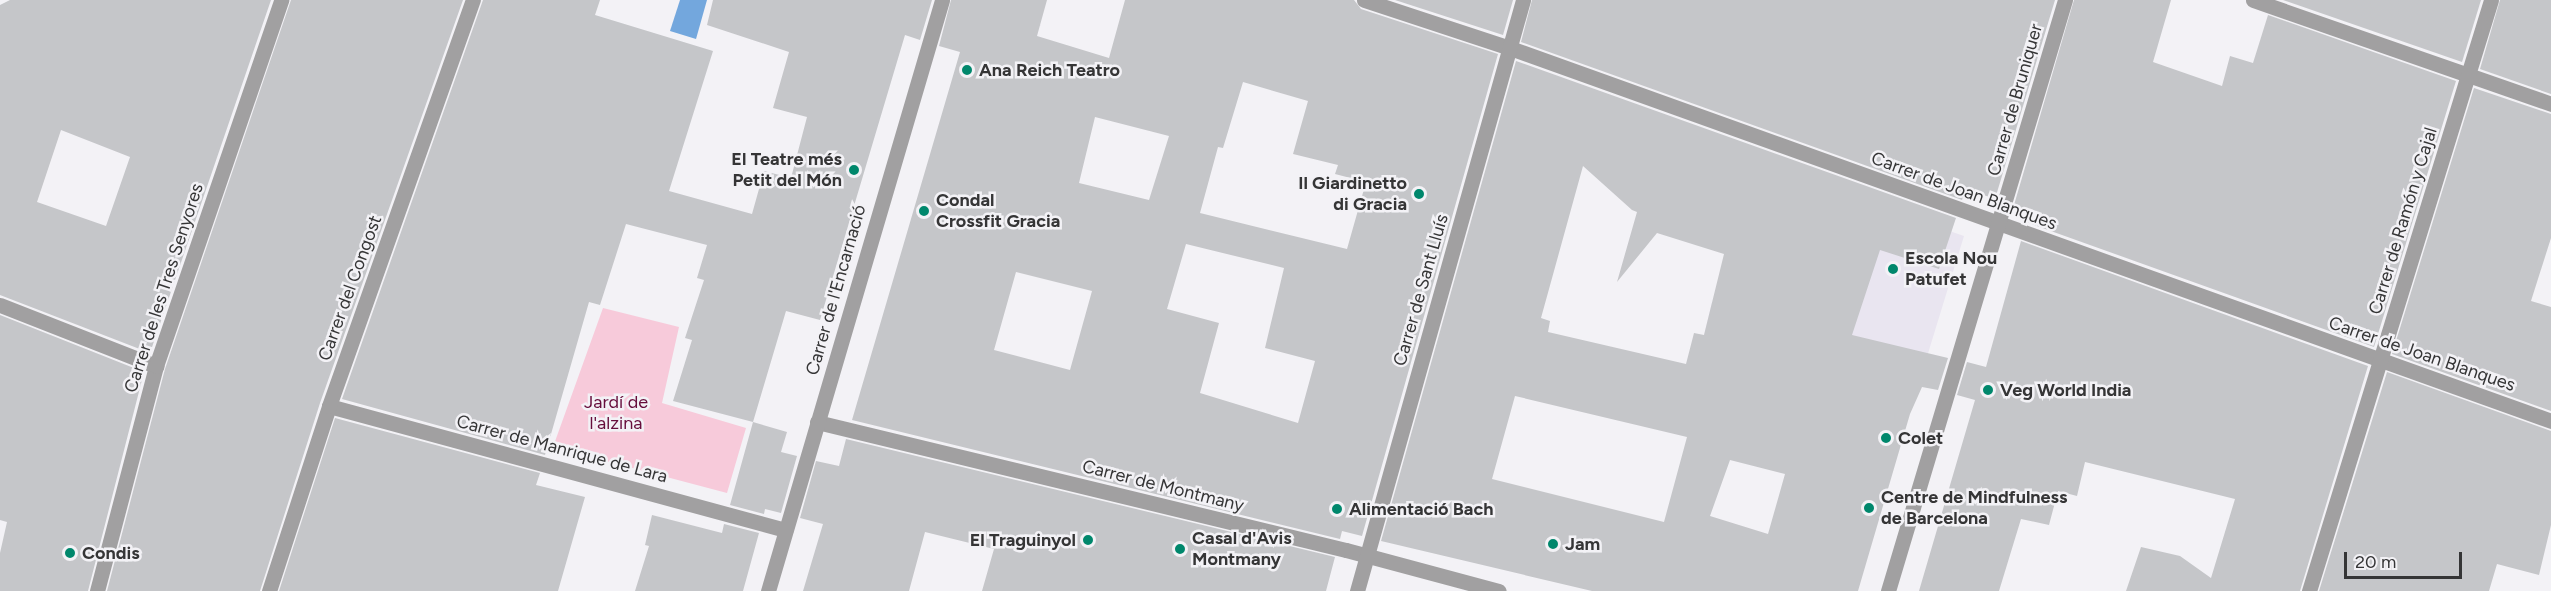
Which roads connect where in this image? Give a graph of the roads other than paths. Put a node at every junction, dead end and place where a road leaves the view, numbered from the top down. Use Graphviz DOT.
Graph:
graph roads {
  1 [pos="280,0"];
  2 [pos="473,0"];
  3 [pos="942,0"];
  4 [pos="1364,0"];
  5 [pos="1523,0"];
  6 [pos="2065,0"];
  7 [pos="2253,0"];
  8 [pos="2491,0"];
  9 [pos="1510,48"];
  10 [pos="2468,73"];
  11 [pos="2551,104"];
  12 [pos="1999,224"];
  13 [pos="0,305"];
  14 [pos="2380,361"];
  15 [pos="156,366"];
  16 [pos="329,406"];
  17 [pos="2551,421"];
  18 [pos="817,422"];
  19 [pos="785,530"];
  20 [pos="1366,555"];
  21 [pos="97,591"];
  22 [pos="269,591"];
  23 [pos="768,591"];
  24 [pos="1357,591"];
  25 [pos="1499,591"];
  26 [pos="1888,591"];
  27 [pos="2309,591"];
  1 -- 15 [label="street, Carrer de les Tres Senyores"];
  2 -- 16 [label="street, Carrer del Congost"];
  3 -- 18 [label="street, Carrer de l'Encarnació"];
  4 -- 9 [label="street, Carrer de Joan Blanques"];
  5 -- 9 [label="street, Carrer de Sant Lluís"];
  6 -- 12 [label="street, Carrer de Bruniquer"];
  7 -- 10 [label="street"];
  8 -- 10 [label="street, Carrer de Ramón y Cajal"];
  9 -- 12 [label="street, Carrer de Joan Blanques"];
  9 -- 20 [label="street, Carrer de Sant Lluís"];
  10 -- 11 [label="street"];
  10 -- 14 [label="street, Carrer de Ramón y Cajal"];
  12 -- 14 [label="street, Carrer de Joan Blanques"];
  12 -- 26 [label="street, Carrer de Bruniquer"];
  13 -- 15 [label="street"];
  14 -- 17 [label="street, Carrer de Joan Blanques"];
  14 -- 27 [label="street, Carrer de Ramón y Cajal"];
  15 -- 21 [label="street, Carrer de les Tres Senyores"];
  16 -- 19 [label="street, Carrer de Manrique de Lara"];
  16 -- 22 [label="street, Carrer del Congost"];
  18 -- 19 [label="street, Carrer de l'Encarnació"];
  18 -- 20 [label="street, Carrer de Montmany"];
  19 -- 23 [label="street, Carrer de l'Encarnació"];
  20 -- 24 [label="street, Carrer de Sant Lluís"];
  20 -- 25 [label="street, Carrer de Montmany"];
}
